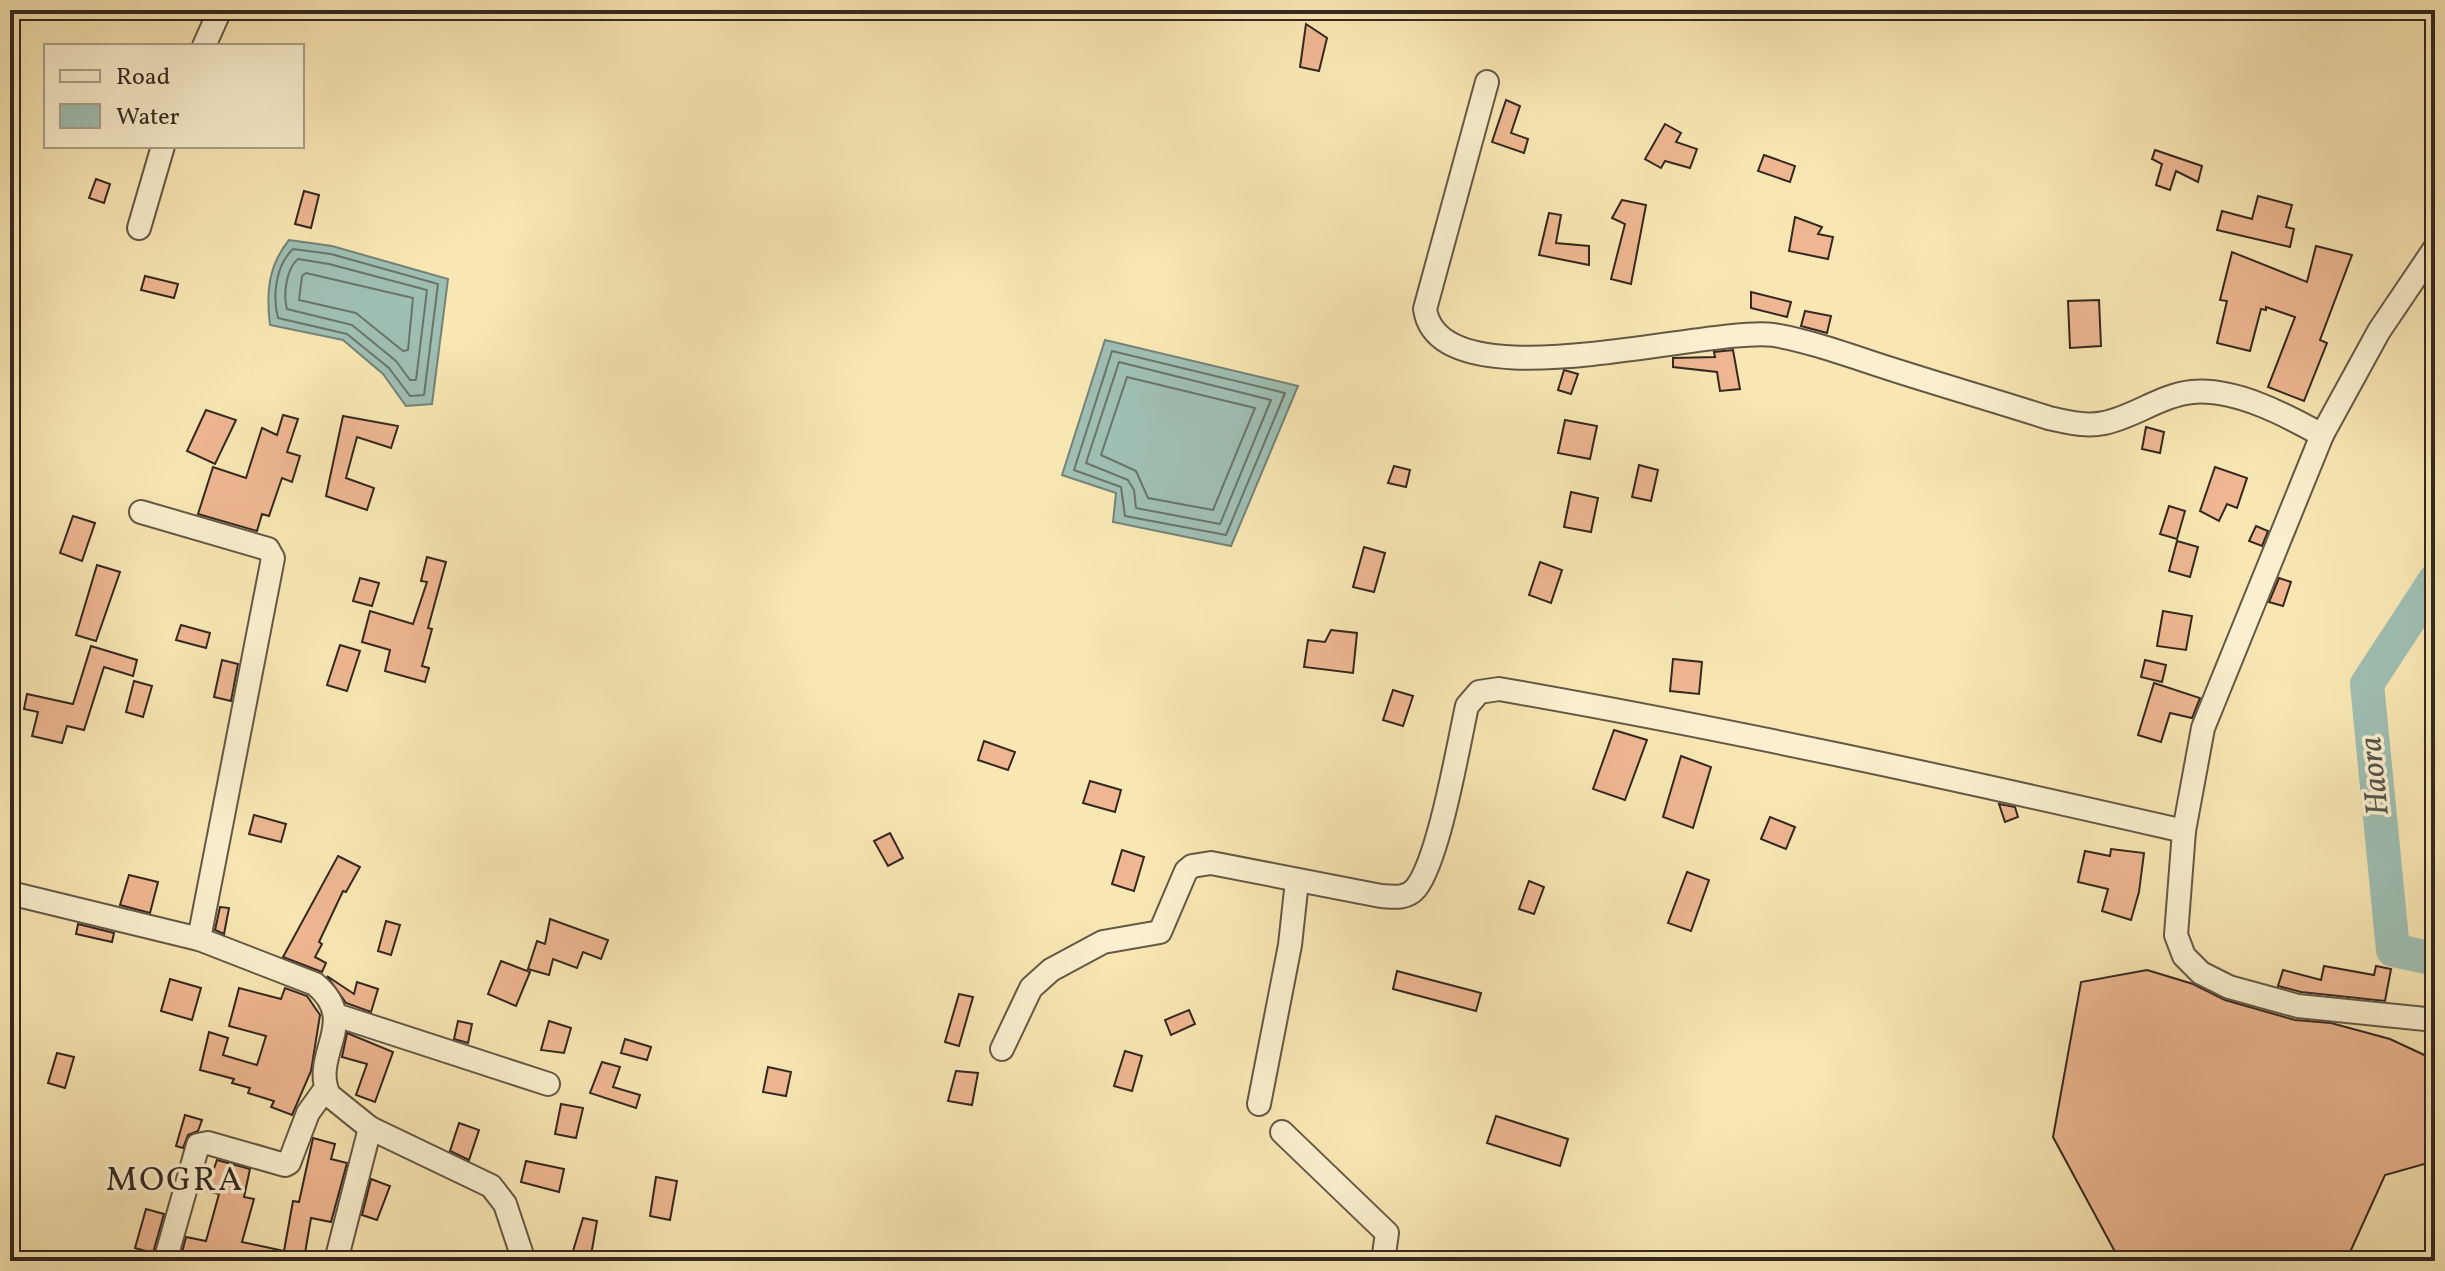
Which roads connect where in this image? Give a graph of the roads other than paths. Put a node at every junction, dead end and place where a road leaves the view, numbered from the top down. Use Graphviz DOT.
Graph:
graph roads {
  1 [pos="220,10"];
  2 [pos="205,44"];
  3 [pos="1487,82"];
  4 [pos="162,148"];
  5 [pos="139,228"];
  6 [pos="2435,248"];
  7 [pos="2322,435"];
  8 [pos="141,512"];
  9 [pos="2184,831"];
  10 [pos="1297,881"];
  11 [pos="10,893"];
  12 [pos="199,939"];
  13 [pos="336,1015"];
  14 [pos="2435,1020"];
  15 [pos="1002,1049"];
  16 [pos="548,1084"];
  17 [pos="326,1088"];
  18 [pos="1259,1104"];
  19 [pos="370,1128"];
  20 [pos="1282,1132"];
  21 [pos="165,1261"];
  22 [pos="336,1261"];
  23 [pos="524,1261"];
  24 [pos="1383,1261"];
  1 -- 2 [label="street"];
  3 -- 7 [label="street"];
  4 -- 5 [label="street"];
  6 -- 7 [label="street"];
  7 -- 9 [label="street"];
  8 -- 12 [label="street"];
  9 -- 10 [label="street"];
  9 -- 14 [label="street"];
  10 -- 15 [label="street"];
  10 -- 18 [label="street"];
  11 -- 12 [label="street"];
  12 -- 13 [label="street"];
  13 -- 16 [label="street"];
  13 -- 17 [label="street"];
  17 -- 19 [label="street"];
  17 -- 21 [label="street"];
  19 -- 22 [label="street"];
  19 -- 23 [label="street"];
  20 -- 24 [label="street"];
}
